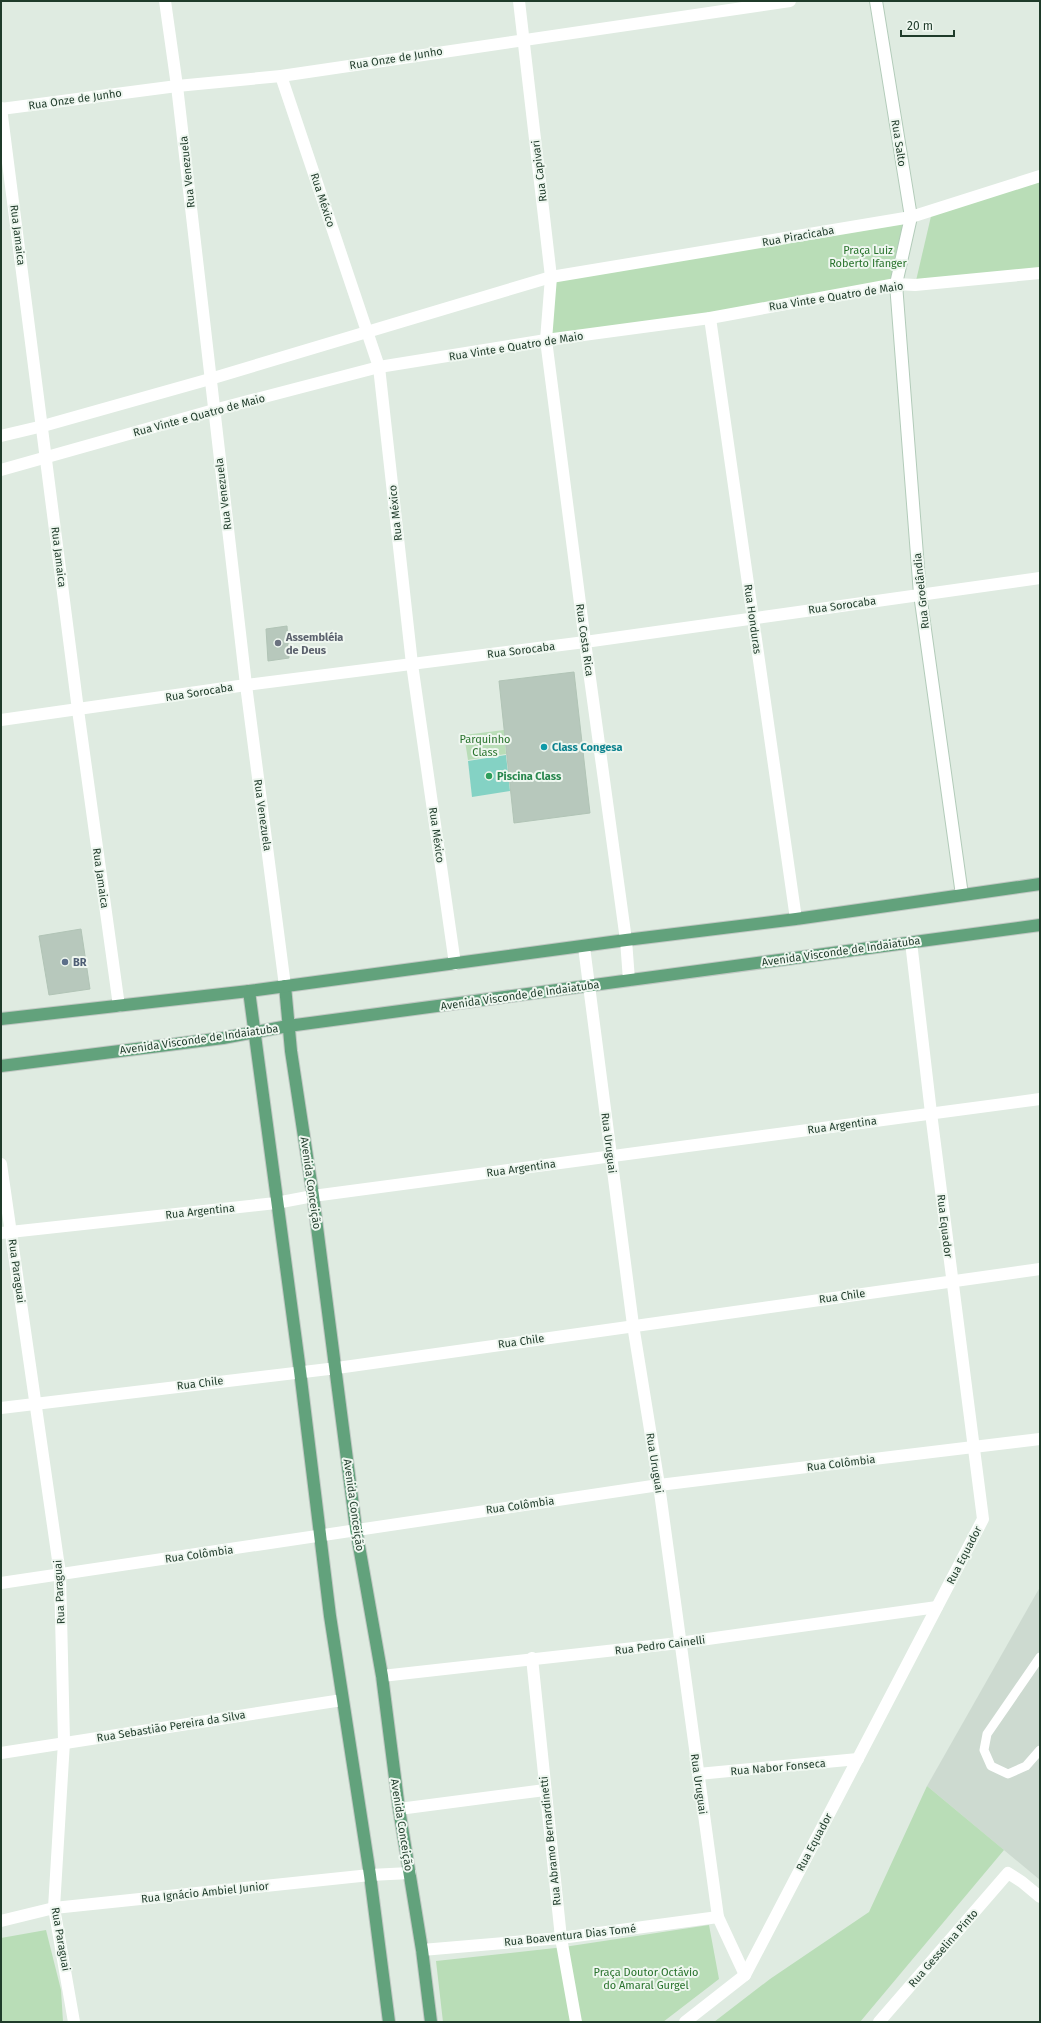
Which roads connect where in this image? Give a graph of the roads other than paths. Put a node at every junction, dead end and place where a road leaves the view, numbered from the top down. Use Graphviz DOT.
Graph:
graph roads {
  1 [pos="165,1"];
  2 [pos="519,1"];
  3 [pos="790,1"];
  4 [pos="876,1"];
  5 [pos="524,39"];
  6 [pos="281,76"];
  7 [pos="177,86"];
  8 [pos="1,109"];
  9 [pos="1040,176"];
  10 [pos="911,217"];
  11 [pos="1040,273"];
  12 [pos="551,277"];
  13 [pos="896,284"];
  14 [pos="710,318"];
  15 [pos="367,332"];
  16 [pos="546,340"];
  17 [pos="379,367"];
  18 [pos="210,378"];
  19 [pos="214,410"];
  20 [pos="43,426"];
  21 [pos="1,436"];
  22 [pos="47,457"];
  23 [pos="1,470"];
  24 [pos="1040,578"];
  25 [pos="920,594"];
  26 [pos="752,618"];
  27 [pos="585,642"];
  28 [pos="412,664"];
  29 [pos="246,685"];
  30 [pos="78,710"];
  31 [pos="1,720"];
  32 [pos="1040,884"];
  33 [pos="962,896"];
  34 [pos="796,919"];
  35 [pos="1040,925"];
  36 [pos="626,940"];
  37 [pos="912,942"];
  38 [pos="584,946"];
  39 [pos="456,964"];
  40 [pos="629,980"];
  41 [pos="285,986"];
  42 [pos="588,986"];
  43 [pos="249,992"];
  44 [pos="119,1006"];
  45 [pos="1,1018"];
  46 [pos="288,1026"];
  47 [pos="254,1033"];
  48 [pos="1,1066"];
  49 [pos="1040,1099"];
  50 [pos="931,1113"];
  51 [pos="610,1156"];
  52 [pos="1,1164"];
  53 [pos="314,1196"];
  54 [pos="276,1203"];
  55 [pos="6,1232"];
  56 [pos="1040,1269"];
  57 [pos="952,1281"];
  58 [pos="633,1325"];
  59 [pos="337,1368"];
  60 [pos="300,1371"];
  61 [pos="36,1403"];
  62 [pos="1,1408"];
  63 [pos="1040,1439"];
  64 [pos="974,1447"];
  65 [pos="659,1485"];
  66 [pos="356,1529"];
  67 [pos="320,1536"];
  68 [pos="60,1574"];
  69 [pos="1,1583"];
  70 [pos="937,1607"];
  71 [pos="679,1643"];
  72 [pos="1040,1657"];
  73 [pos="532,1658"];
  74 [pos="382,1676"];
  75 [pos="342,1700"];
  76 [pos="64,1742"];
  77 [pos="1040,1750"];
  78 [pos="1,1753"];
  79 [pos="858,1759"];
  80 [pos="698,1774"];
  81 [pos="545,1790"];
  82 [pos="399,1809"];
  83 [pos="410,1872"];
  84 [pos="370,1875"];
  85 [pos="1040,1897"];
  86 [pos="54,1908"];
  87 [pos="718,1917"];
  88 [pos="1,1921"];
  89 [pos="561,1938"];
  90 [pos="422,1950"];
  91 [pos="745,1975"];
  92 [pos="74,2022"];
  93 [pos="389,2022"];
  94 [pos="431,2022"];
  95 [pos="576,2022"];
  96 [pos="685,2022"];
  97 [pos="879,2022"];
  1 -- 7 [label="street, Rua Venezuela"];
  2 -- 5 [label="street, Rua Capivari"];
  3 -- 5 [label="street, Rua Onze de Junho"];
  4 -- 10 [label="street, Rua Salto"];
  5 -- 6 [label="street, Rua Onze de Junho"];
  5 -- 12 [label="street, Rua Capivari"];
  6 -- 7 [label="street, Rua Onze de Junho"];
  6 -- 15 [label="street, Rua México"];
  7 -- 8 [label="street, Rua Onze de Junho"];
  7 -- 18 [label="street, Rua Venezuela"];
  8 -- 20 [label="street, Rua Jamaica"];
  9 -- 10 [label="street, Rua Piracicaba"];
  10 -- 12 [label="street, Rua Piracicaba"];
  10 -- 13 [label="street, Rua Salto"];
  11 -- 13 [label="street, Rua Vinte e Quatro de Maio"];
  12 -- 15 [label="street"];
  12 -- 16 [label="street, Rua Capivari"];
  13 -- 14 [label="street, Rua Vinte e Quatro de Maio"];
  13 -- 25 [label="street, Rua Groelândia"];
  14 -- 16 [label="street, Rua Vinte e Quatro de Maio"];
  14 -- 26 [label="street, Rua Honduras"];
  15 -- 17 [label="street, Rua México"];
  15 -- 18 [label="street"];
  16 -- 17 [label="street, Rua Vinte e Quatro de Maio"];
  16 -- 27 [label="street, Rua Costa Rica"];
  17 -- 19 [label="street, Rua Vinte e Quatro de Maio"];
  17 -- 28 [label="street, Rua México"];
  18 -- 19 [label="street, Rua Venezuela"];
  18 -- 20 [label="street"];
  19 -- 22 [label="street, Rua Vinte e Quatro de Maio"];
  19 -- 29 [label="street, Rua Venezuela"];
  20 -- 21 [label="street"];
  20 -- 22 [label="street, Rua Jamaica"];
  22 -- 23 [label="street, Rua Vinte e Quatro de Maio"];
  22 -- 30 [label="street, Rua Jamaica"];
  24 -- 25 [label="street, Rua Sorocaba"];
  25 -- 26 [label="street, Rua Sorocaba"];
  25 -- 33 [label="street, Rua Groelândia"];
  26 -- 27 [label="street, Rua Sorocaba"];
  26 -- 34 [label="street, Rua Honduras"];
  27 -- 28 [label="street, Rua Sorocaba"];
  27 -- 36 [label="street, Rua Costa Rica"];
  28 -- 29 [label="street, Rua Sorocaba"];
  28 -- 39 [label="street, Rua México"];
  29 -- 30 [label="street, Rua Sorocaba"];
  29 -- 41 [label="street, Rua Venezuela"];
  30 -- 31 [label="street, Rua Sorocaba"];
  30 -- 44 [label="street, Rua Jamaica"];
  32 -- 33 [label="main road"];
  33 -- 34 [label="main road"];
  34 -- 36 [label="main road"];
  35 -- 37 [label="main road, Avenida Visconde de Indaiatuba"];
  36 -- 38 [label="main road"];
  36 -- 40 [label="street, Rua Costa Rica"];
  37 -- 40 [label="main road, Avenida Visconde de Indaiatuba"];
  37 -- 50 [label="street, Rua Equador"];
  38 -- 39 [label="main road"];
  38 -- 42 [label="street, Rua Uruguai"];
  39 -- 41 [label="main road"];
  40 -- 42 [label="main road, Avenida Visconde de Indaiatuba"];
  41 -- 43 [label="main road"];
  41 -- 46 [label="main road, Avenida Conceição"];
  42 -- 46 [label="main road, Avenida Visconde de Indaiatuba"];
  42 -- 51 [label="street, Rua Uruguai"];
  43 -- 44 [label="main road"];
  43 -- 47 [label="main road"];
  44 -- 45 [label="main road"];
  46 -- 47 [label="main road, Avenida Visconde de Indaiatuba"];
  46 -- 53 [label="main road, Avenida Conceição"];
  47 -- 48 [label="main road, Avenida Visconde de Indaiatuba"];
  47 -- 54 [label="main road"];
  49 -- 50 [label="street, Rua Argentina"];
  50 -- 51 [label="street, Rua Argentina"];
  50 -- 57 [label="street, Rua Equador"];
  51 -- 53 [label="street, Rua Argentina"];
  51 -- 58 [label="street, Rua Uruguai"];
  52 -- 55 [label="street, Rua Paraguai"];
  53 -- 54 [label="street, Rua Argentina"];
  53 -- 59 [label="main road, Avenida Conceição"];
  54 -- 55 [label="street, Rua Argentina"];
  54 -- 60 [label="main road"];
  55 -- 61 [label="street, Rua Paraguai"];
  56 -- 57 [label="street, Rua Chile"];
  57 -- 58 [label="street, Rua Chile"];
  57 -- 64 [label="street, Rua Equador"];
  58 -- 59 [label="street, Rua Chile"];
  58 -- 65 [label="street, Rua Uruguai"];
  59 -- 60 [label="street, Rua Chile"];
  59 -- 66 [label="main road, Avenida Conceição"];
  60 -- 61 [label="street, Rua Chile"];
  60 -- 67 [label="main road"];
  61 -- 62 [label="street, Rua Chile"];
  61 -- 68 [label="street, Rua Paraguai"];
  63 -- 64 [label="street, Rua Colômbia"];
  64 -- 65 [label="street, Rua Colômbia"];
  64 -- 70 [label="street, Rua Equador"];
  65 -- 66 [label="street, Rua Colômbia"];
  65 -- 71 [label="street, Rua Uruguai"];
  66 -- 67 [label="street, Rua Colômbia"];
  66 -- 74 [label="main road, Avenida Conceição"];
  67 -- 68 [label="street, Rua Colômbia"];
  67 -- 75 [label="main road"];
  68 -- 69 [label="street, Rua Colômbia"];
  68 -- 76 [label="street, Rua Paraguai"];
  70 -- 71 [label="street, Rua Pedro Cainelli"];
  70 -- 79 [label="street, Rua Equador"];
  71 -- 73 [label="street, Rua Pedro Cainelli"];
  71 -- 80 [label="street, Rua Uruguai"];
  72 -- 77 [label="lane"];
  73 -- 74 [label="street, Rua Pedro Cainelli"];
  73 -- 81 [label="street, Rua Abramo Bernardinetti"];
  74 -- 82 [label="main road, Avenida Conceição"];
  75 -- 76 [label="street, Rua Sebastião Pereira da Silva"];
  75 -- 84 [label="main road"];
  76 -- 78 [label="street, Rua Sebastião Pereira da Silva"];
  76 -- 86 [label="street, Rua Paraguai"];
  79 -- 80 [label="street, Rua Nabor Fonseca"];
  79 -- 91 [label="street, Rua Equador"];
  80 -- 87 [label="street, Rua Uruguai"];
  81 -- 82 [label="street"];
  81 -- 89 [label="street, Rua Abramo Bernardinetti"];
  82 -- 83 [label="main road, Avenida Conceição"];
  83 -- 84 [label="street, Rua Ignácio Ambiel Junior"];
  83 -- 90 [label="main road, Avenida Conceição"];
  84 -- 86 [label="street, Rua Ignácio Ambiel Junior"];
  84 -- 93 [label="main road"];
  85 -- 97 [label="street, Rua Gesselina Pinto"];
  86 -- 88 [label="street, Rua Ignácio Ambiel Junior"];
  86 -- 92 [label="street, Rua Paraguai"];
  87 -- 89 [label="street, Rua Boaventura Dias Tomé"];
  87 -- 91 [label="street, Rua Uruguai"];
  89 -- 90 [label="street, Rua Boaventura Dias Tomé"];
  89 -- 95 [label="street, Rua Abramo Bernardinetti"];
  90 -- 94 [label="main road, Avenida Conceição"];
  91 -- 96 [label="street, Rua Equador"];
}
